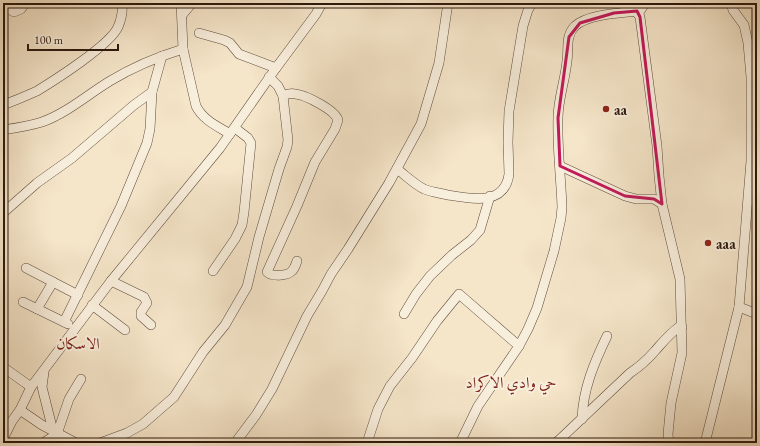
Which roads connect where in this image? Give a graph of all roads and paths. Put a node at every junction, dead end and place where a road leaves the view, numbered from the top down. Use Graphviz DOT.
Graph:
graph roads {
  1 [pos="25,3"];
  2 [pos="122,3"];
  3 [pos="181,3"];
  4 [pos="192,3"];
  5 [pos="322,3"];
  6 [pos="448,3"];
  7 [pos="532,3"];
  8 [pos="645,3"];
  9 [pos="731,3"];
  10 [pos="5,8"];
  11 [pos="635,8"];
  12 [pos="182,15"];
  13 [pos="200,33"];
  14 [pos="183,49"];
  15 [pos="162,56"];
  16 [pos="276,68"];
  17 [pos="270,77"];
  18 [pos="152,92"];
  19 [pos="283,96"];
  20 [pos="3,105"];
  21 [pos="3,130"];
  22 [pos="232,131"];
  23 [pos="754,133"];
  24 [pos="754,161"];
  25 [pos="560,166"];
  26 [pos="397,168"];
  27 [pos="490,196"];
  28 [pos="662,204"];
  29 [pos="3,213"];
  30 [pos="297,261"];
  31 [pos="26,268"];
  32 [pos="213,272"];
  33 [pos="111,281"];
  34 [pos="53,282"];
  35 [pos="78,294"];
  36 [pos="23,302"];
  37 [pos="92,305"];
  38 [pos="739,307"];
  39 [pos="37,309"];
  40 [pos="404,314"];
  41 [pos="757,314"];
  42 [pos="64,322"];
  43 [pos="151,325"];
  44 [pos="682,327"];
  45 [pos="76,328"];
  46 [pos="125,330"];
  47 [pos="607,336"];
  48 [pos="519,346"];
  49 [pos="3,367"];
  50 [pos="44,371"];
  51 [pos="81,379"];
  52 [pos="31,387"];
  53 [pos="20,410"];
  54 [pos="582,419"];
  55 [pos="42,425"];
  56 [pos="245,430"];
  57 [pos="55,433"];
  58 [pos="3,439"];
  59 [pos="43,443"];
  60 [pos="76,443"];
  61 [pos="100,443"];
  62 [pos="235,443"];
  63 [pos="240,443"];
  64 [pos="367,443"];
  65 [pos="460,443"];
  66 [pos="556,443"];
  67 [pos="669,443"];
  68 [pos="704,443"];
  1 -- 10 [label="street"];
  2 -- 20 [label="street"];
  3 -- 12 [label="street"];
  4 -- 12 [label="street"];
  5 -- 16 [label="street"];
  6 -- 26 [label="street"];
  7 -- 27 [label="street"];
  8 -- 11 [label="street"];
  9 -- 23 [label="street"];
  11 -- 25 [label="street"];
  11 -- 28 [label="street"];
  12 -- 14 [label="street"];
  13 -- 16 [label="street"];
  14 -- 15 [label="street"];
  14 -- 22 [label="street"];
  15 -- 18 [label="street"];
  15 -- 21 [label="street"];
  16 -- 17 [label="street"];
  17 -- 19 [label="street"];
  17 -- 22 [label="street"];
  18 -- 29 [label="street"];
  18 -- 35 [label="street"];
  19 -- 30 [label="street"];
  19 -- 61 [label="street"];
  22 -- 32 [label="street"];
  22 -- 33 [label="street"];
  23 -- 24 [label="street"];
  24 -- 38 [label="street"];
  25 -- 28 [label="street"];
  25 -- 48 [label="street"];
  26 -- 27 [label="street"];
  26 -- 56 [label="street"];
  27 -- 40 [label="street"];
  28 -- 44 [label="street"];
  31 -- 34 [label="street"];
  33 -- 37 [label="street"];
  33 -- 43 [label="street"];
  34 -- 35 [label="street"];
  34 -- 39 [label="street"];
  35 -- 42 [label="street"];
  36 -- 39 [label="street"];
  37 -- 45 [label="street"];
  37 -- 46 [label="street"];
  38 -- 41 [label="street"];
  38 -- 68 [label="street"];
  39 -- 42 [label="street"];
  42 -- 45 [label="street"];
  44 -- 54 [label="street"];
  44 -- 67 [label="street"];
  45 -- 50 [label="street"];
  47 -- 54 [label="street"];
  48 -- 64 [label="street"];
  48 -- 65 [label="street"];
  49 -- 52 [label="street"];
  50 -- 52 [label="street"];
  50 -- 57 [label="street"];
  51 -- 57 [label="street"];
  52 -- 53 [label="street"];
  53 -- 55 [label="street"];
  53 -- 58 [label="street"];
  54 -- 66 [label="street"];
  55 -- 57 [label="street"];
  55 -- 59 [label="street"];
  56 -- 62 [label="street"];
  56 -- 63 [label="street"];
  57 -- 59 [label="street"];
  57 -- 60 [label="street"];
}
